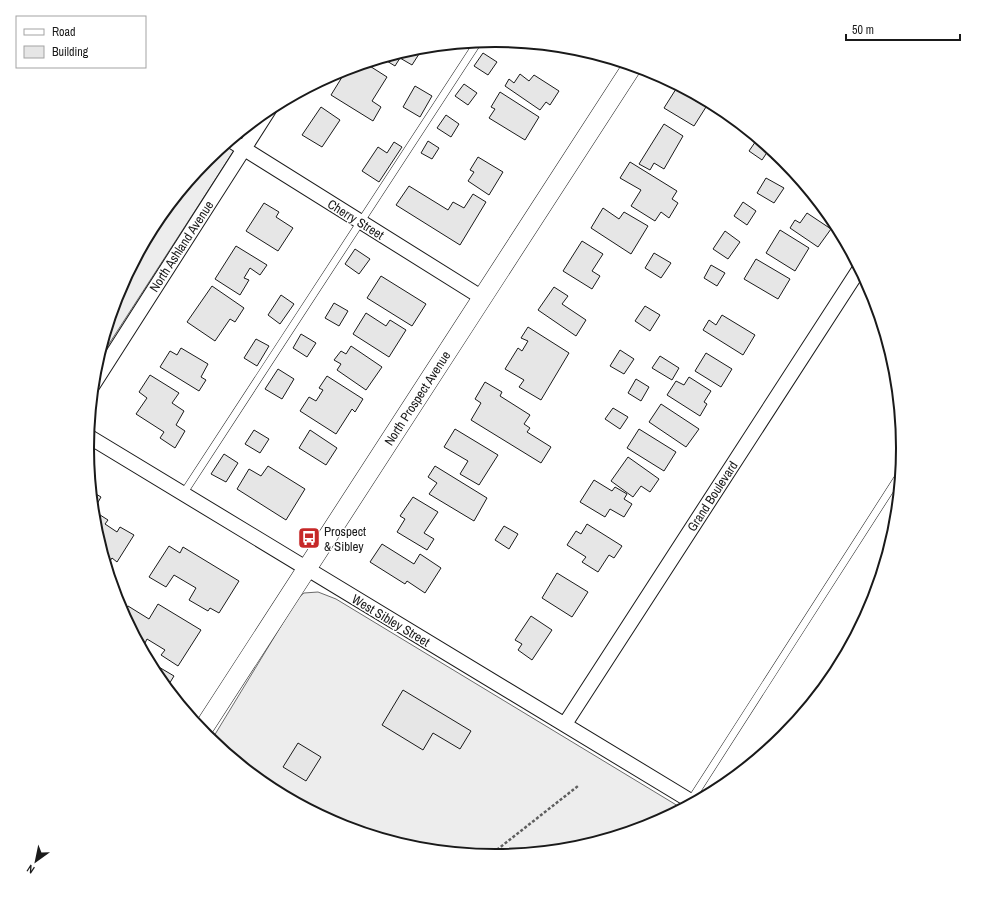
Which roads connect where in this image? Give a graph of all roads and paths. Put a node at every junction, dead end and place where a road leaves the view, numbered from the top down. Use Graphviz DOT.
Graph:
graph roads {
  1 [pos="474,48"];
  2 [pos="630,70"];
  3 [pos="260,123"];
  4 [pos="235,143"];
  5 [pos="244,149"];
  6 [pos="362,223"];
  7 [pos="856,274"];
  8 [pos="481,297"];
  9 [pos="100,373"];
  10 [pos="94,440"];
  11 [pos="895,482"];
  12 [pos="184,494"];
  13 [pos="307,569"];
  14 [pos="565,724"];
  15 [pos="206,726"];
  16 [pos="578,786"];
  17 [pos="697,795"];
  18 [pos="689,800"];
  19 [pos="497,850"];
  1 -- 6 [label="lane"];
  2 -- 8 [label="street, North Prospect Avenue"];
  3 -- 5 [label="street, North Ashland Avenue"];
  4 -- 5 [label="street, Cherry Street"];
  5 -- 6 [label="street, Cherry Street"];
  5 -- 9 [label="street, North Ashland Avenue"];
  6 -- 8 [label="street, Cherry Street"];
  6 -- 12 [label="lane"];
  7 -- 14 [label="street, Grand Boulevard"];
  8 -- 13 [label="street, North Prospect Avenue"];
  10 -- 12 [label="street, West Sibley Street"];
  11 -- 17 [label="lane"];
  12 -- 13 [label="street, West Sibley Street"];
  13 -- 14 [label="street, West Sibley Street"];
  13 -- 15 [label="street, North Prospect Avenue"];
  14 -- 18 [label="street, West Sibley Street"];
  16 -- 19 [label="path"];
}
